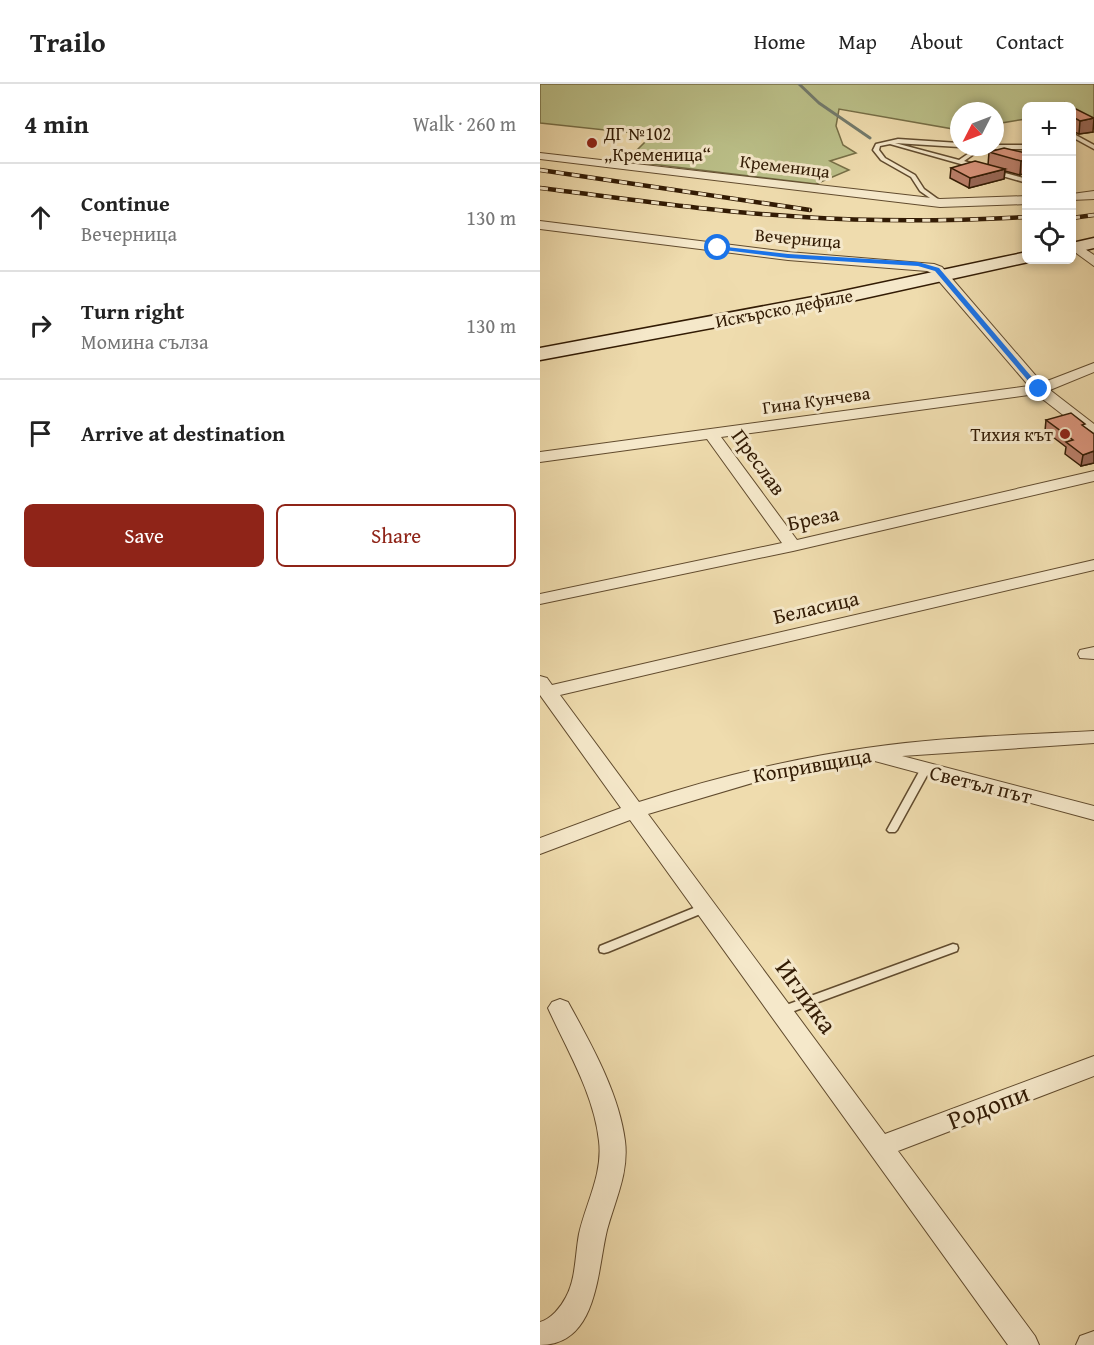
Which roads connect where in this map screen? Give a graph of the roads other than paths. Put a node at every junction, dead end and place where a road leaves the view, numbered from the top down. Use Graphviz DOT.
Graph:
graph roads {
  1 [pos="1076,138"];
  2 [pos="886,142"];
  3 [pos="1086,143"];
  4 [pos="950,144"];
  5 [pos="1076,144"];
  6 [pos="1004,147"];
  7 [pos="1022,147"];
  8 [pos="1094,147"];
  9 [pos="540,156"];
  10 [pos="968,156"];
  11 [pos="960,162"];
  12 [pos="981,168"];
  13 [pos="992,171"];
  14 [pos="1022,180"];
  15 [pos="1094,195"];
  16 [pos="1076,197"];
  17 [pos="1022,200"];
  18 [pos="940,203"];
  19 [pos="540,225"];
  20 [pos="1094,243"];
  21 [pos="1076,246"];
  22 [pos="1076,249"];
  23 [pos="1022,258"];
  24 [pos="1094,262"];
  25 [pos="942,276"];
  26 [pos="540,354"];
  27 [pos="1094,367"];
  28 [pos="1039,389"];
  29 [pos="1094,432"];
  30 [pos="711,434"];
  31 [pos="540,457"];
  32 [pos="1094,476"];
  33 [pos="792,546"];
  34 [pos="1094,564"];
  35 [pos="540,598"];
  36 [pos="544,687"];
  37 [pos="1094,737"];
  38 [pos="868,754"];
  39 [pos="925,770"];
  40 [pos="636,810"];
  41 [pos="1094,813"];
  42 [pos="892,830"];
  43 [pos="540,847"];
  44 [pos="706,907"];
  45 [pos="953,948"];
  46 [pos="604,949"];
  47 [pos="561,1008"];
  48 [pos="782,1011"];
  49 [pos="1094,1066"];
  50 [pos="881,1146"];
  51 [pos="544,1335"];
  52 [pos="1025,1345"];
  1 -- 3 [label="lane"];
  2 -- 4 [label="lane"];
  2 -- 11 [label="lane"];
  2 -- 18 [label="lane"];
  3 -- 5 [label="lane"];
  3 -- 8 [label="lane"];
  6 -- 7 [label="lane"];
  9 -- 18 [label="street, Кременица"];
  10 -- 11 [label="lane"];
  11 -- 12 [label="lane"];
  13 -- 14 [label="lane"];
  15 -- 16 [label="street"];
  17 -- 18 [label="street, Кременица"];
  19 -- 25 [label="street, Вечерница"];
  20 -- 21 [label="main road"];
  22 -- 24 [label="street"];
  23 -- 25 [label="main road, Искърско дефиле"];
  25 -- 26 [label="main road, Искърско дефиле"];
  25 -- 28 [label="street"];
  27 -- 28 [label="street, Гина Кунчева"];
  28 -- 29 [label="street"];
  28 -- 30 [label="street, Гина Кунчева"];
  30 -- 31 [label="street, Гина Кунчева"];
  30 -- 33 [label="street, Преслав"];
  32 -- 33 [label="street, Бреза"];
  33 -- 35 [label="street, Бреза"];
  34 -- 36 [label="street, Беласица"];
  36 -- 40 [label="street, Иглика"];
  37 -- 38 [label="street, Копривщица"];
  38 -- 39 [label="street, Светъл път"];
  38 -- 40 [label="street, Копривщица"];
  39 -- 41 [label="street, Светъл път"];
  39 -- 42 [label="lane"];
  40 -- 43 [label="street, Копривщица"];
  40 -- 44 [label="street, Иглика"];
  44 -- 46 [label="lane"];
  44 -- 48 [label="street, Иглика"];
  45 -- 48 [label="lane"];
  47 -- 51 [label="street"];
  48 -- 50 [label="street, Иглика"];
  49 -- 50 [label="street, Родопи"];
  50 -- 52 [label="street, Иглика"];
}
